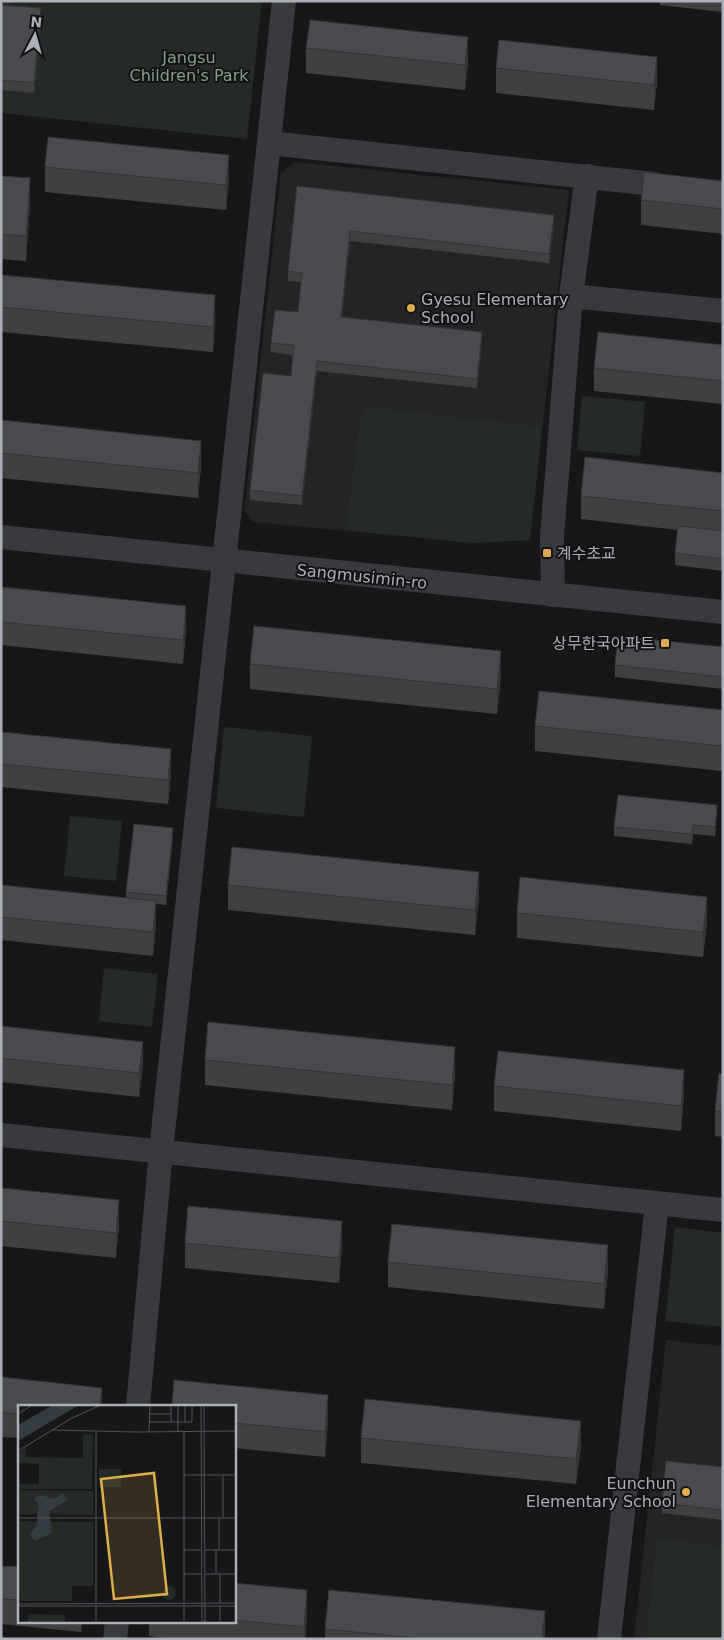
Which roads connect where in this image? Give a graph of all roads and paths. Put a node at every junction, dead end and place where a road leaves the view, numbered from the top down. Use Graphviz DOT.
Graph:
graph roads {
  1 [pos="284,1"];
  2 [pos="269,143"];
  3 [pos="587,176"];
  4 [pos="654,184"];
  5 [pos="571,296"];
  6 [pos="723,311"];
  7 [pos="1,537"];
  8 [pos="225,562"];
  9 [pos="552,595"];
  10 [pos="723,612"];
  11 [pos="1,1135"];
  12 [pos="161,1151"];
  13 [pos="657,1204"];
  14 [pos="723,1210"];
  15 [pos="138,1405"];
  16 [pos="117,1622"];
  17 [pos="115,1639"];
  18 [pos="608,1639"];
  1 -- 2 [label="street"];
  2 -- 3 [label="street"];
  2 -- 8 [label="street"];
  3 -- 4 [label="street"];
  3 -- 5 [label="street"];
  5 -- 6 [label="street"];
  5 -- 9 [label="street"];
  7 -- 8 [label="street, Sangmusimin-ro"];
  8 -- 9 [label="street, Sangmusimin-ro"];
  8 -- 12 [label="street"];
  9 -- 10 [label="street, Sangmusimin-ro"];
  11 -- 12 [label="street"];
  12 -- 13 [label="street"];
  12 -- 15 [label="street"];
  13 -- 14 [label="street"];
  13 -- 18 [label="street"];
  16 -- 17 [label="street"];
}
